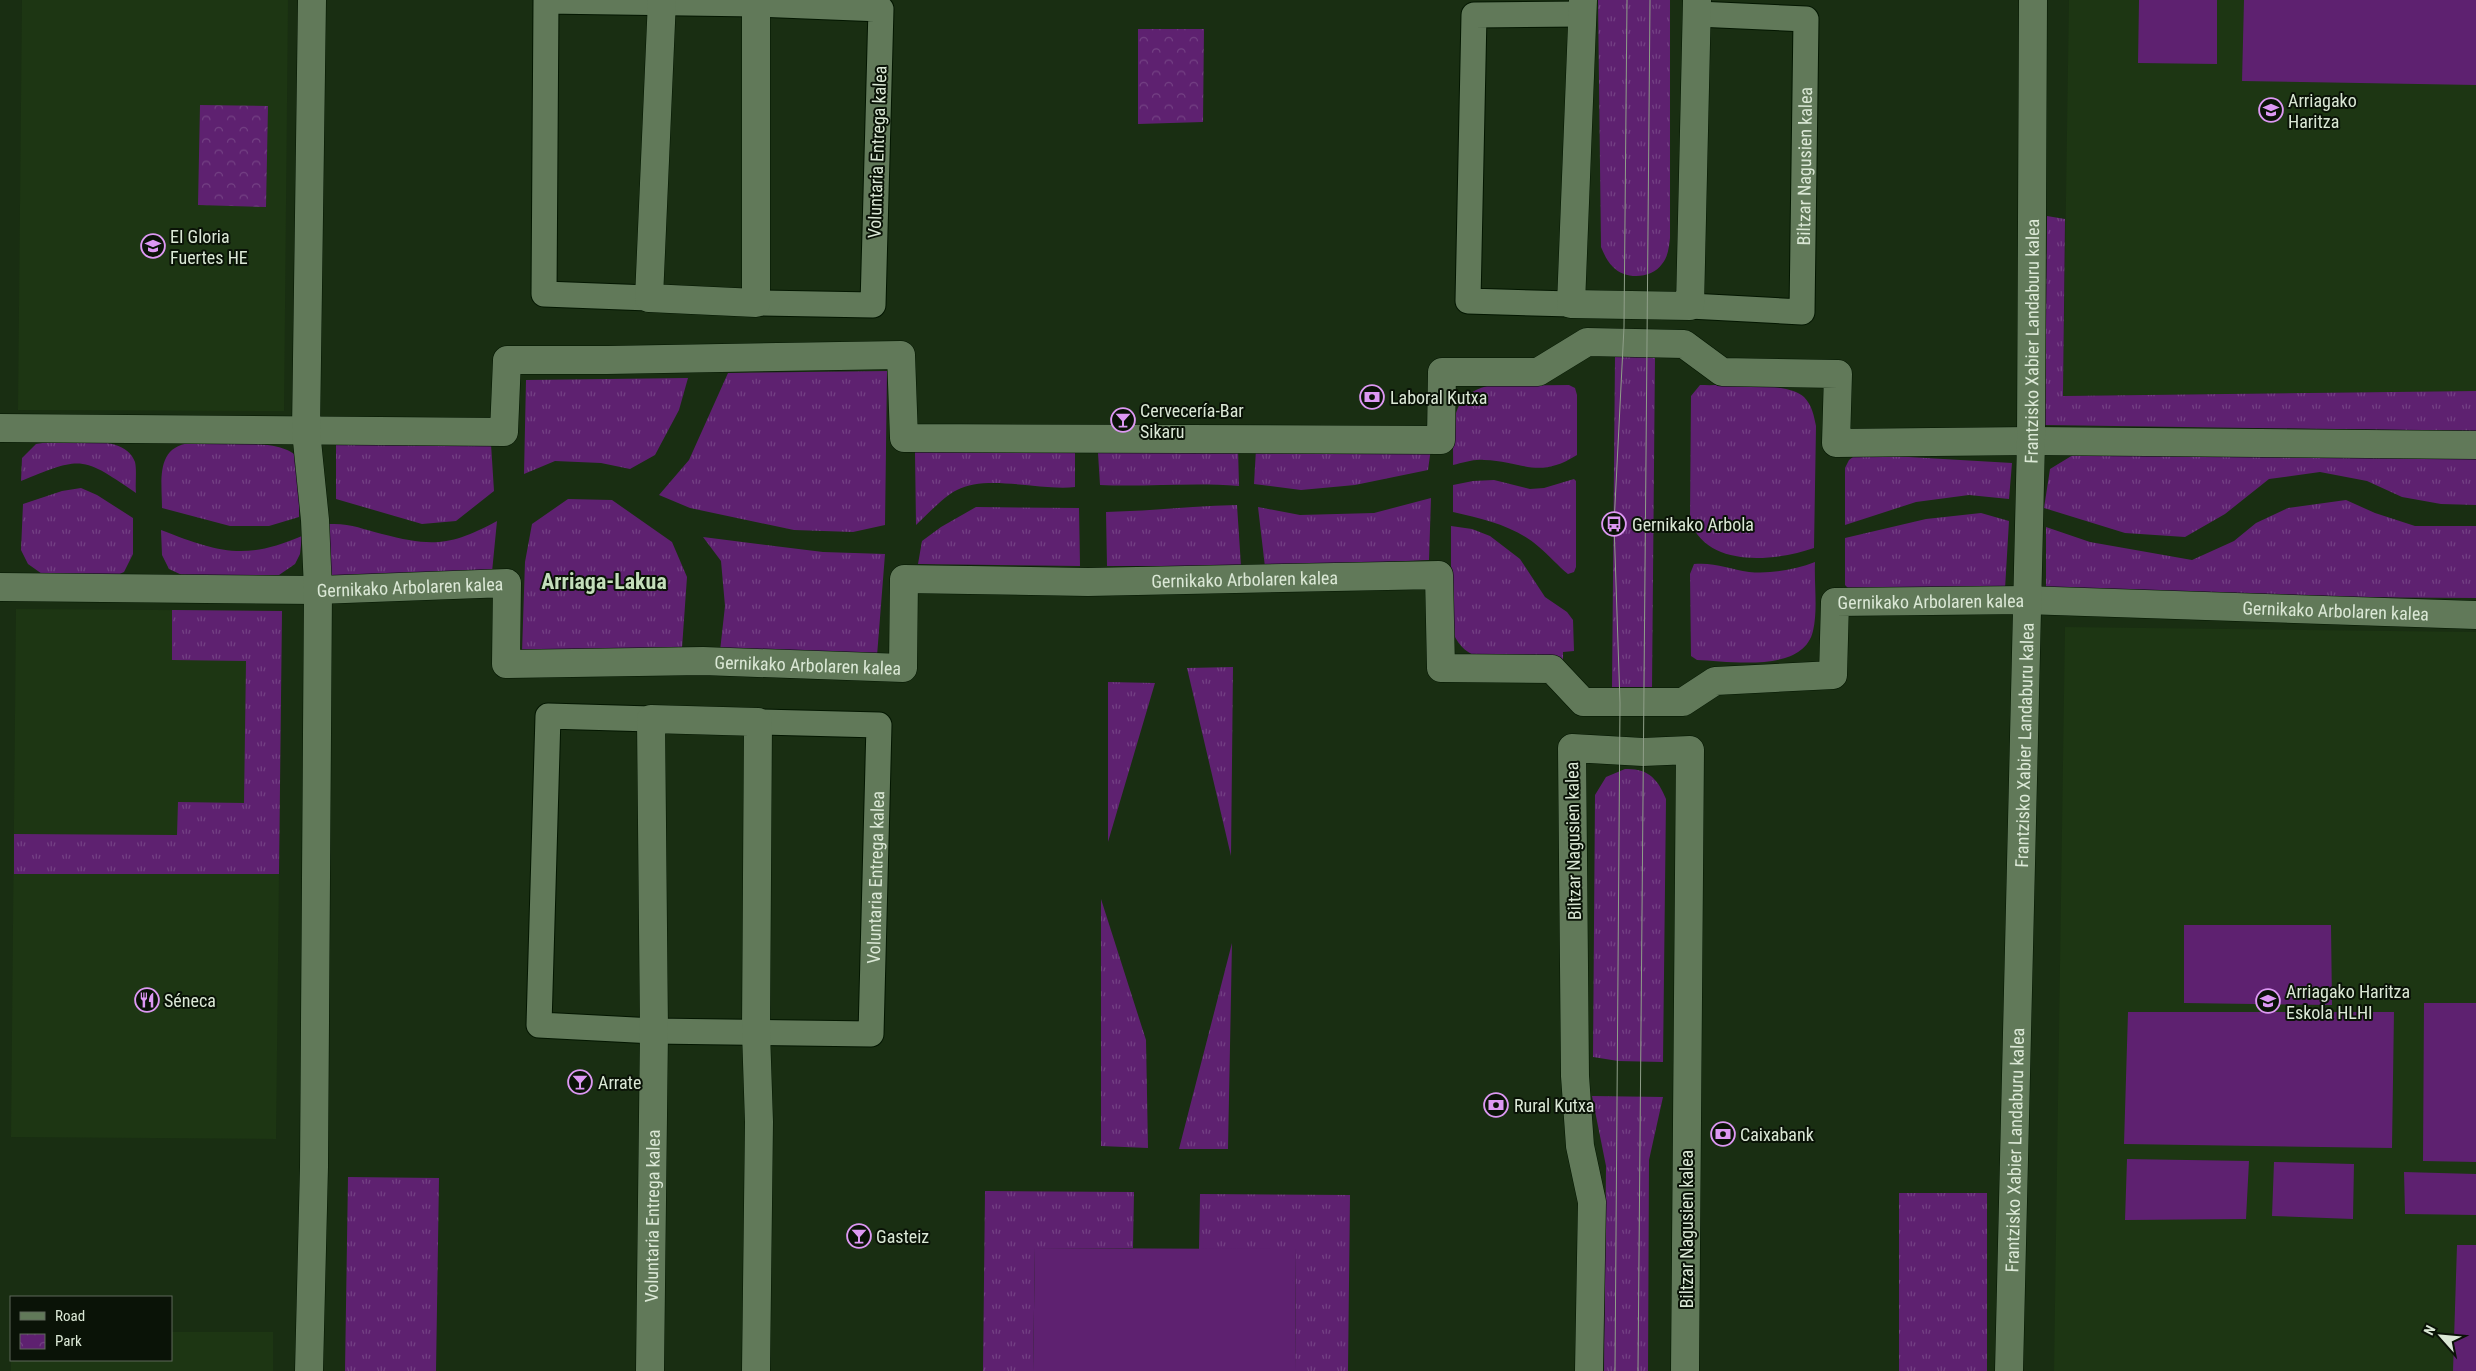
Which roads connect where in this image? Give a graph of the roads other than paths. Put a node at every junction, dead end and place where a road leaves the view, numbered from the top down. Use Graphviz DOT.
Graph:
graph roads {
  1 [pos="312,0"];
  2 [pos="2033,0"];
  3 [pos="662,2"];
  4 [pos="756,2"];
  5 [pos="1583,7"];
  6 [pos="1697,7"];
  7 [pos="649,298"];
  8 [pos="756,303"];
  9 [pos="1571,304"];
  10 [pos="1690,306"];
  11 [pos="0,428"];
  12 [pos="306,431"];
  13 [pos="2031,441"];
  14 [pos="2476,445"];
  15 [pos="0,587"];
  16 [pos="318,590"];
  17 [pos="2026,600"];
  18 [pos="2476,615"];
  19 [pos="651,719"];
  20 [pos="758,722"];
  21 [pos="654,1031"];
  22 [pos="756,1032"];
  23 [pos="309,1371"];
  24 [pos="650,1371"];
  25 [pos="756,1371"];
  26 [pos="1589,1371"];
  27 [pos="1685,1371"];
  28 [pos="2009,1371"];
  1 -- 12 [label="street"];
  2 -- 13 [label="street, Frantzisko Xabier Landaburu kalea"];
  3 -- 4 [label="lane, Voluntaria Entrega kalea"];
  3 -- 7 [label="street"];
  3 -- 7 [label="lane, Voluntaria Entrega kalea"];
  4 -- 8 [label="street"];
  4 -- 8 [label="lane, Voluntaria Entrega kalea"];
  5 -- 9 [label="street, Biltzar Nagusien kalea"];
  5 -- 9 [label="lane, Biltzar Nagusien kalea"];
  6 -- 10 [label="street, Biltzar Nagusien kalea"];
  6 -- 10 [label="lane, Biltzar Nagusien kalea"];
  7 -- 8 [label="street, Voluntaria Entrega kalea"];
  9 -- 10 [label="street, Biltzar Nagusien kalea"];
  11 -- 12 [label="street"];
  12 -- 13 [label="street"];
  12 -- 16 [label="street"];
  13 -- 14 [label="street"];
  13 -- 17 [label="street, Frantzisko Xabier Landaburu kalea"];
  15 -- 16 [label="street, Gernikako Arbolaren kalea"];
  16 -- 17 [label="street, Gernikako Arbolaren kalea"];
  16 -- 23 [label="street"];
  17 -- 18 [label="street, Gernikako Arbolaren kalea"];
  17 -- 28 [label="street, Frantzisko Xabier Landaburu kalea"];
  19 -- 20 [label="street, Voluntaria Entrega kalea"];
  19 -- 21 [label="street, Voluntaria Entrega kalea"];
  19 -- 21 [label="lane, Voluntaria Entrega kalea"];
  20 -- 22 [label="street"];
  20 -- 22 [label="lane, Voluntaria Entrega kalea"];
  21 -- 22 [label="lane, Voluntaria Entrega kalea"];
  21 -- 24 [label="street, Voluntaria Entrega kalea"];
  22 -- 25 [label="street"];
  26 -- 27 [label="street, Biltzar Nagusien kalea"];
}
